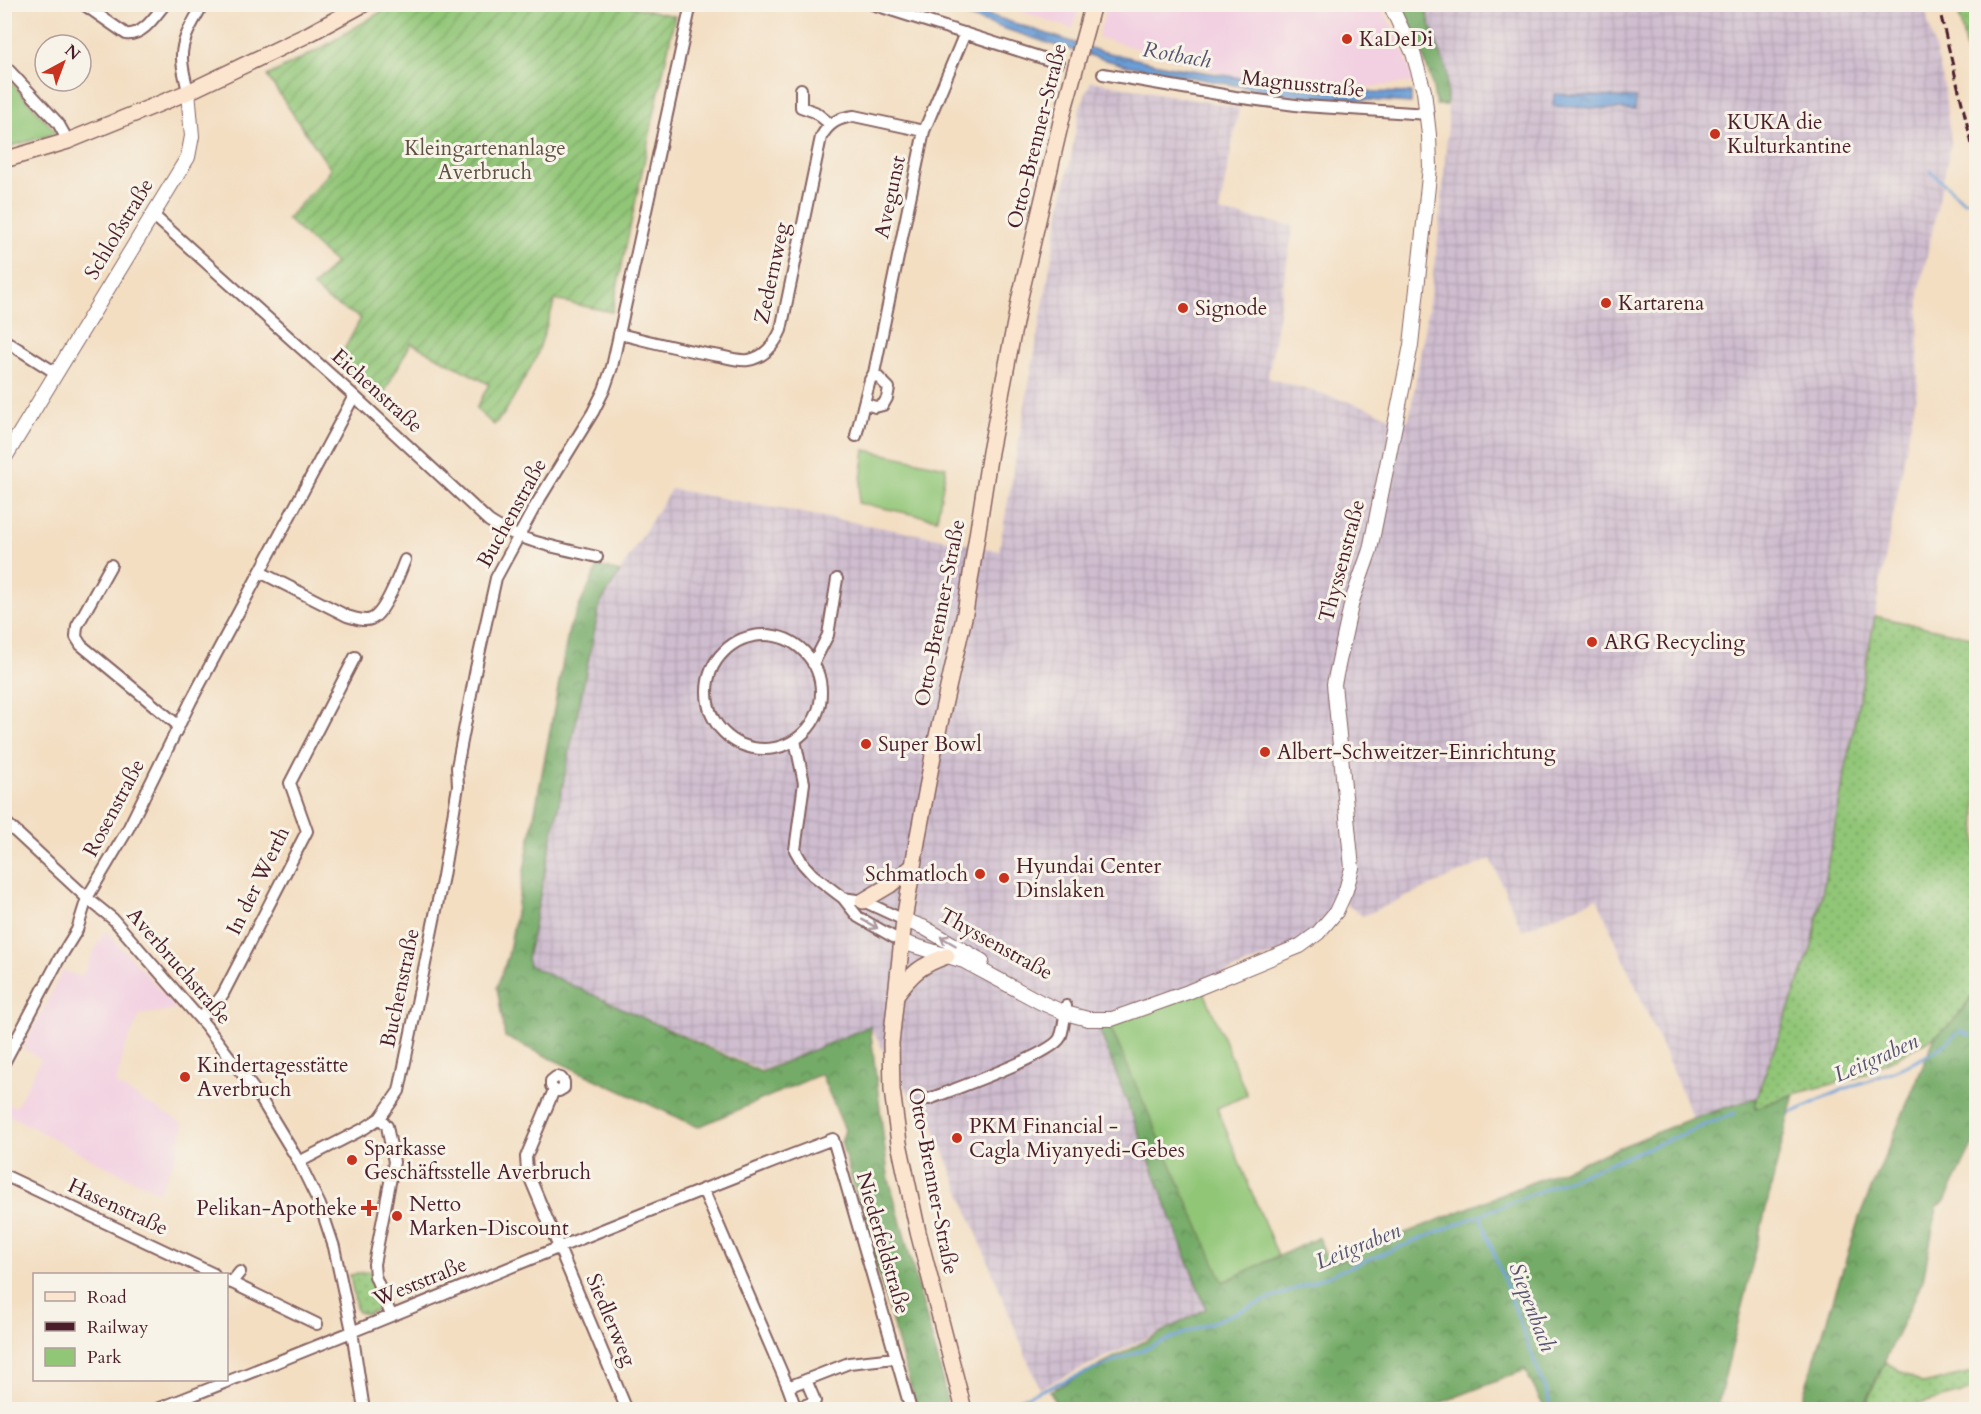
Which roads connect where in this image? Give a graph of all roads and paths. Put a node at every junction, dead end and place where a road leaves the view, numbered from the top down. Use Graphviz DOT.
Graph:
graph roads {
  1 [pos="83,4"];
  2 [pos="165,4"];
  3 [pos="203,4"];
  4 [pos="364,4"];
  5 [pos="691,4"];
  6 [pos="872,4"];
  7 [pos="1093,4"];
  8 [pos="1390,4"];
  9 [pos="965,33"];
  10 [pos="1058,63"];
  11 [pos="4,65"];
  12 [pos="1103,74"];
  13 [pos="801,89"];
  14 [pos="188,92"];
  15 [pos="1428,114"];
  16 [pos="830,124"];
  17 [pos="924,131"];
  18 [pos="68,141"];
  19 [pos="4,160"];
  20 [pos="153,215"];
  21 [pos="619,334"];
  22 [pos="4,340"];
  23 [pos="56,373"];
  24 [pos="874,374"];
  25 [pos="354,396"];
  26 [pos="864,403"];
  27 [pos="856,436"];
  28 [pos="4,459"];
  29 [pos="518,536"];
  30 [pos="597,557"];
  31 [pos="405,560"];
  32 [pos="111,564"];
  33 [pos="260,572"];
  34 [pos="837,579"];
  35 [pos="355,657"];
  36 [pos="813,663"];
  37 [pos="179,726"];
  38 [pos="795,740"];
  39 [pos="4,820"];
  40 [pos="913,866"];
  41 [pos="87,898"];
  42 [pos="843,898"];
  43 [pos="863,901"];
  44 [pos="904,920"];
  45 [pos="902,942"];
  46 [pos="947,956"];
  47 [pos="896,995"];
  48 [pos="1066,1009"];
  49 [pos="199,1018"];
  50 [pos="4,1063"];
  51 [pos="554,1090"];
  52 [pos="929,1099"];
  53 [pos="380,1118"];
  54 [pos="833,1139"];
  55 [pos="299,1162"];
  56 [pos="4,1175"];
  57 [pos="702,1189"];
  58 [pos="560,1246"];
  59 [pos="240,1272"];
  60 [pos="210,1273"];
  61 [pos="229,1282"];
  62 [pos="391,1315"];
  63 [pos="317,1324"];
  64 [pos="352,1331"];
  65 [pos="894,1358"];
  66 [pos="806,1380"];
  67 [pos="788,1387"];
  68 [pos="155,1410"];
  69 [pos="364,1410"];
  70 [pos="627,1410"];
  71 [pos="911,1410"];
  72 [pos="964,1410"];
  1 -- 2 [label="street"];
  3 -- 14 [label="street, Schloßstraße"];
  4 -- 14 [label="main road"];
  5 -- 21 [label="street, Buchenstraße"];
  6 -- 9 [label="street"];
  7 -- 40 [label="main road, Otto-Brenner-Straße"];
  8 -- 15 [label="street, Thyssenstraße"];
  9 -- 10 [label="street"];
  9 -- 17 [label="street, Avegunst"];
  11 -- 18 [label="street"];
  12 -- 15 [label="street, Magnusstraße"];
  13 -- 16 [label="street"];
  14 -- 18 [label="main road"];
  14 -- 20 [label="street, Schloßstraße"];
  15 -- 48 [label="street, Thyssenstraße"];
  16 -- 17 [label="street"];
  16 -- 21 [label="street, Zedernweg"];
  17 -- 24 [label="street, Avegunst"];
  18 -- 19 [label="main road"];
  20 -- 23 [label="street, Schloßstraße"];
  20 -- 25 [label="street, Eichenstraße"];
  21 -- 29 [label="street, Buchenstraße"];
  22 -- 23 [label="street"];
  23 -- 28 [label="street, Schloßstraße"];
  24 -- 26 [label="street, Avegunst"];
  24 -- 26 [label="street"];
  25 -- 29 [label="street, Eichenstraße"];
  25 -- 33 [label="street, Rosenstraße"];
  26 -- 27 [label="street, Avegunst"];
  29 -- 30 [label="street, Eichenstraße"];
  29 -- 53 [label="street, Buchenstraße"];
  31 -- 33 [label="street"];
  32 -- 37 [label="street"];
  33 -- 37 [label="street, Rosenstraße"];
  34 -- 36 [label="street"];
  35 -- 49 [label="street, In der Werth"];
  36 -- 38 [label="street"];
  36 -- 38 [label="street"];
  37 -- 41 [label="street, Rosenstraße"];
  38 -- 42 [label="street"];
  39 -- 41 [label="street, Averbruchstraße"];
  40 -- 43 [label="main road"];
  40 -- 44 [label="main road, Otto-Brenner-Straße"];
  41 -- 49 [label="street, Averbruchstraße"];
  41 -- 50 [label="street, Rosenstraße"];
  42 -- 43 [label="street"];
  42 -- 45 [label="street, one-way"];
  43 -- 44 [label="street"];
  44 -- 45 [label="main road, Otto-Brenner-Straße"];
  48 -- 44 [label="street, Thyssenstraße, one-way"];
  45 -- 46 [label="street, Thyssenstraße"];
  45 -- 47 [label="main road, Otto-Brenner-Straße"];
  46 -- 47 [label="main road"];
  46 -- 48 [label="street, Thyssenstraße"];
  47 -- 72 [label="main road, Otto-Brenner-Straße"];
  48 -- 52 [label="street"];
  49 -- 55 [label="street, Averbruchstraße"];
  51 -- 58 [label="street, Siedlerweg"];
  53 -- 55 [label="street, Buchenstraße"];
  53 -- 62 [label="street"];
  54 -- 57 [label="street, Weststraße"];
  54 -- 65 [label="street, Niederfeldstraße"];
  55 -- 64 [label="street, Averbruchstraße"];
  56 -- 60 [label="street, Hasenstraße"];
  57 -- 58 [label="street, Weststraße"];
  57 -- 67 [label="street"];
  58 -- 62 [label="street, Weststraße"];
  58 -- 70 [label="street, Siedlerweg"];
  59 -- 61 [label="street"];
  61 -- 63 [label="street"];
  62 -- 64 [label="street, Weststraße"];
  64 -- 68 [label="street, Weststraße"];
  64 -- 69 [label="street"];
  65 -- 66 [label="street"];
  65 -- 71 [label="street, Niederfeldstraße"];
  66 -- 67 [label="street"];
  66 -- 67 [label="street"];
}
